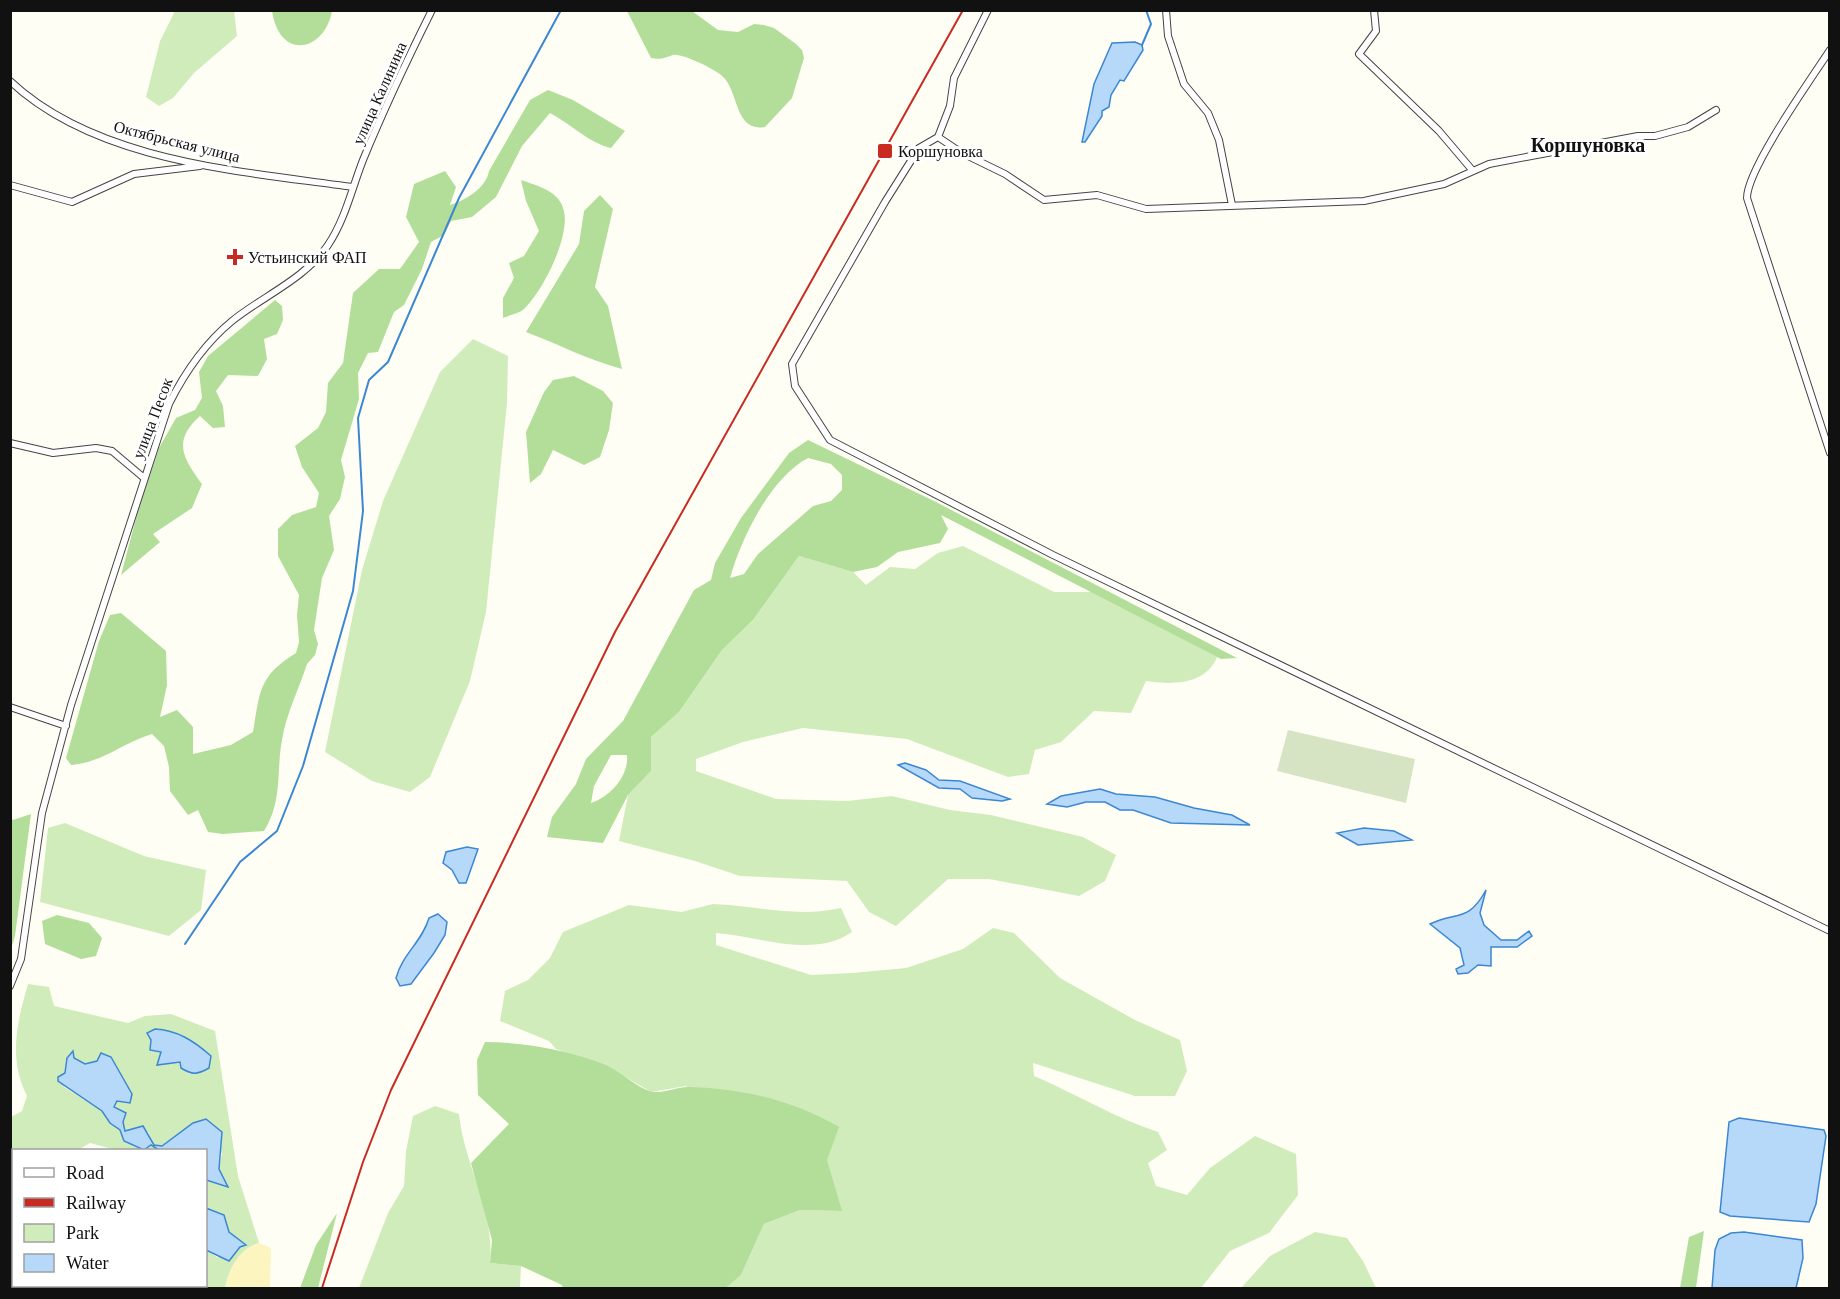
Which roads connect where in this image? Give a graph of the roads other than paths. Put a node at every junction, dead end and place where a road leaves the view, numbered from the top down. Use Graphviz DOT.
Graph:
graph roads {
  1 [pos="432,10"];
  2 [pos="988,10"];
  3 [pos="1166,10"];
  4 [pos="1374,10"];
  5 [pos="1830,50"];
  6 [pos="10,81"];
  7 [pos="1716,110"];
  8 [pos="938,137"];
  9 [pos="207,166"];
  10 [pos="1473,171"];
  11 [pos="10,185"];
  12 [pos="352,187"];
  13 [pos="1232,206"];
  14 [pos="10,443"];
  15 [pos="1830,453"];
  16 [pos="144,478"];
  17 [pos="10,707"];
  18 [pos="66,726"];
  19 [pos="1830,931"];
  20 [pos="10,986"];
  1 -- 12 [label="street, улица Калинина"];
  2 -- 8 [label="street"];
  3 -- 13 [label="street"];
  4 -- 10 [label="street"];
  5 -- 15 [label="street"];
  6 -- 9 [label="street, Октябрьская улица"];
  7 -- 10 [label="street"];
  8 -- 13 [label="street"];
  8 -- 19 [label="street"];
  9 -- 11 [label="street"];
  9 -- 12 [label="street, Октябрьская улица"];
  10 -- 13 [label="street"];
  12 -- 16 [label="street, улица Песок"];
  14 -- 16 [label="street, улица Песок"];
  16 -- 18 [label="street, улица Песок"];
  17 -- 18 [label="street"];
  18 -- 20 [label="street, улица Песок"];
}
